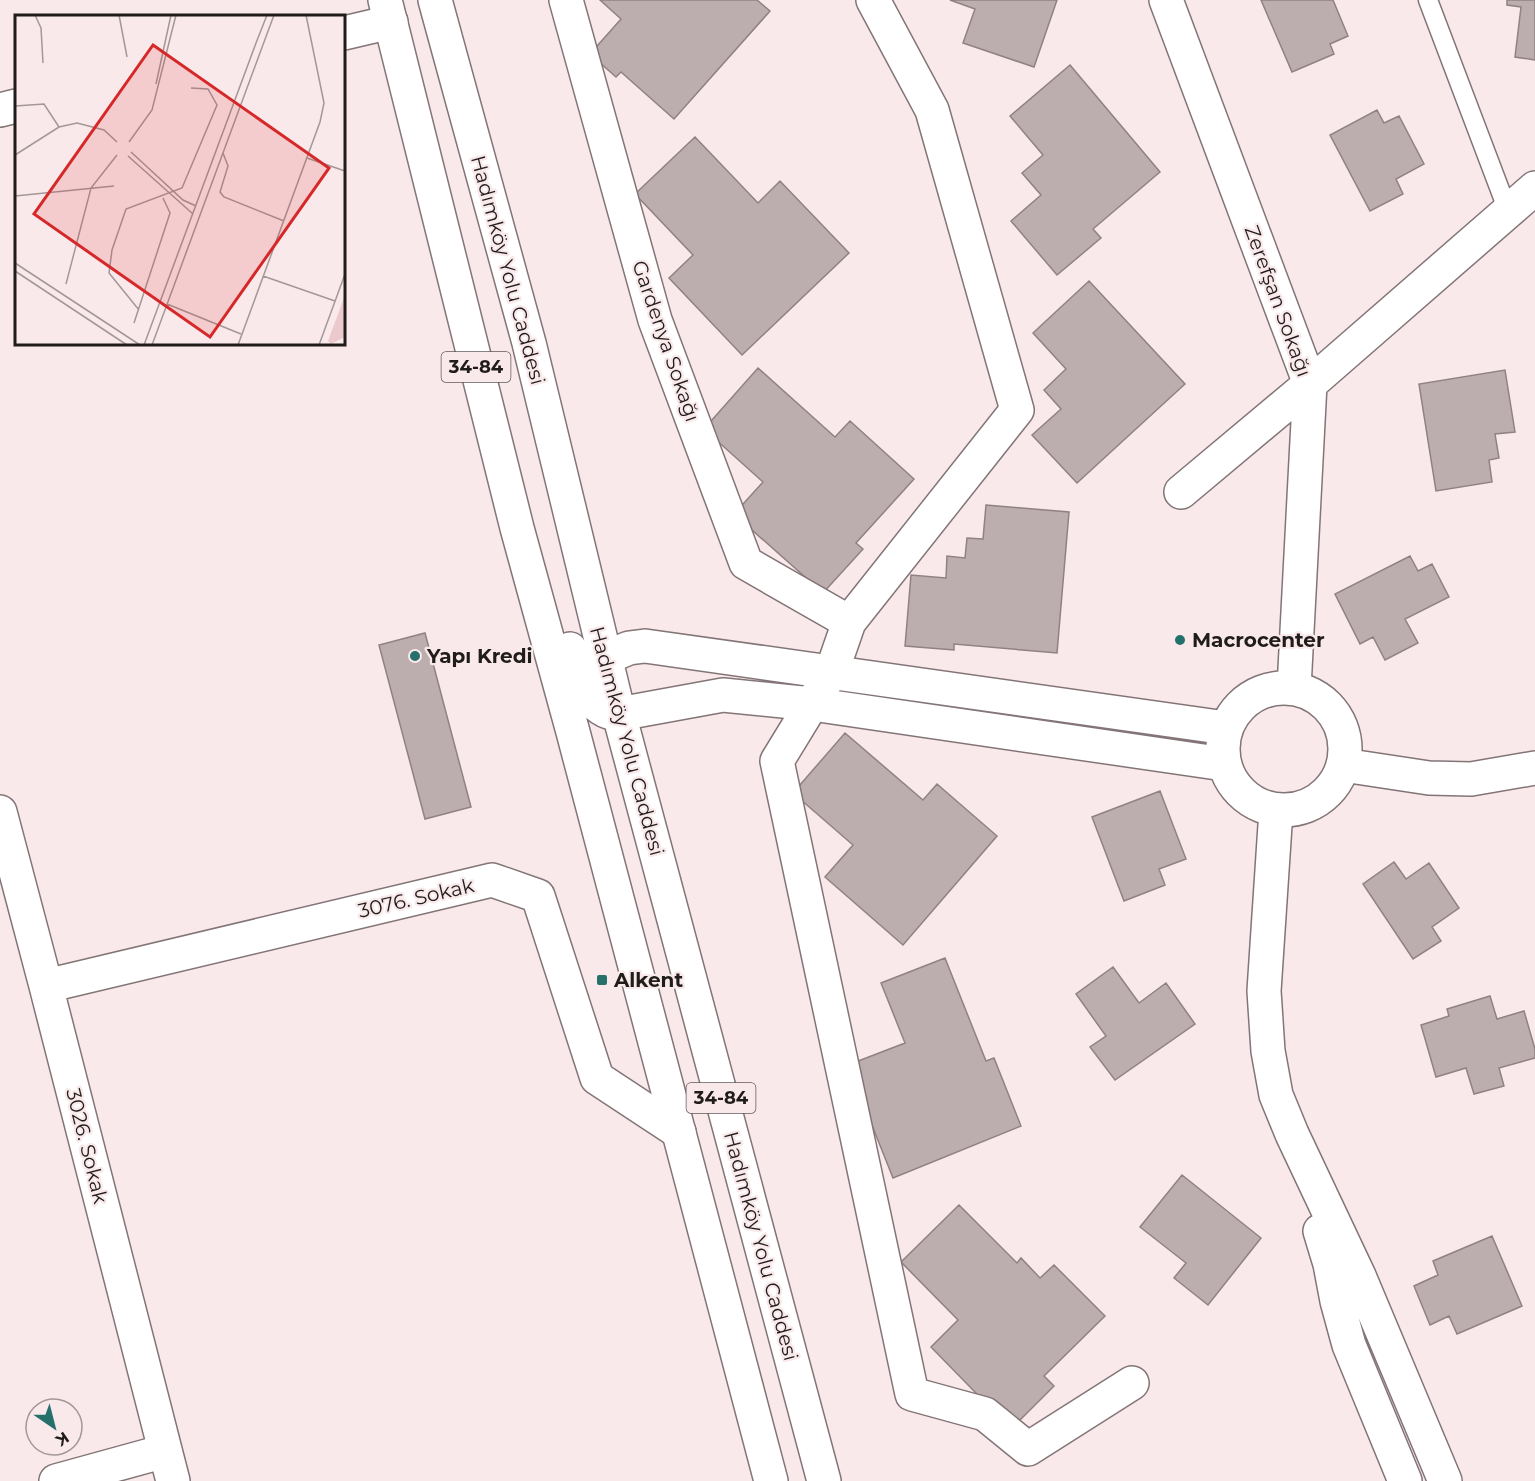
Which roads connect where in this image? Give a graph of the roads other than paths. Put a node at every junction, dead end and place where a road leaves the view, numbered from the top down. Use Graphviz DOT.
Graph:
graph roads {
  1 [pos="435,0"];
  2 [pos="566,0"];
  3 [pos="873,0"];
  4 [pos="1166,0"];
  5 [pos="1428,0"];
  6 [pos="388,11"];
  7 [pos="345,32"];
  8 [pos="15,106"];
  9 [pos="0,110"];
  10 [pos="1535,188"];
  11 [pos="1508,211"];
  12 [pos="1310,384"];
  13 [pos="1181,492"];
  14 [pos="516,528"];
  15 [pos="849,622"];
  16 [pos="605,658"];
  17 [pos="832,671"];
  18 [pos="581,681"];
  19 [pos="1294,688"];
  20 [pos="812,704"];
  21 [pos="619,714"];
  22 [pos="1226,728"];
  23 [pos="573,732"];
  24 [pos="1224,764"];
  25 [pos="1343,765"];
  26 [pos="1535,768"];
  27 [pos="1275,810"];
  28 [pos="0,812"];
  29 [pos="46,986"];
  30 [pos="679,1132"];
  31 [pos="1292,1134"];
  32 [pos="1132,1383"];
  33 [pos="169,1466"];
  34 [pos="56,1481"];
  35 [pos="771,1481"];
  36 [pos="824,1481"];
  37 [pos="1405,1481"];
  38 [pos="1444,1481"];
  1 -- 16 [label="street, Hadımköy Yolu Caddesi / 34-84"];
  2 -- 15 [label="street, Gardenya Sokağı"];
  3 -- 15 [label="street"];
  4 -- 12 [label="street, Zerefşan Sokağı"];
  5 -- 11 [label="lane"];
  6 -- 7 [label="street"];
  6 -- 14 [label="street, 34-84"];
  8 -- 9 [label="street"];
  10 -- 11 [label="street"];
  11 -- 12 [label="street"];
  12 -- 13 [label="street"];
  12 -- 19 [label="street, Zerefşan Sokağı"];
  14 -- 18 [label="street"];
  14 -- 23 [label="street, 34-84"];
  15 -- 17 [label="street"];
  16 -- 17 [label="street"];
  16 -- 18 [label="street"];
  16 -- 21 [label="street, Hadımköy Yolu Caddesi / 34-84"];
  17 -- 20 [label="street"];
  17 -- 22 [label="street"];
  18 -- 21 [label="street"];
  18 -- 23 [label="street"];
  19 -- 22 [label="street"];
  19 -- 25 [label="street"];
  20 -- 21 [label="street"];
  20 -- 24 [label="street"];
  20 -- 32 [label="street"];
  21 -- 36 [label="street, Hadımköy Yolu Caddesi / 34-84"];
  22 -- 24 [label="street"];
  23 -- 30 [label="street, 34-84"];
  24 -- 27 [label="street"];
  25 -- 26 [label="street"];
  25 -- 27 [label="street"];
  27 -- 31 [label="street"];
  28 -- 29 [label="street, 3026. Sokak"];
  29 -- 30 [label="street, 3076. Sokak"];
  29 -- 33 [label="street, 3026. Sokak"];
  30 -- 35 [label="street, 34-84"];
  31 -- 37 [label="street"];
  31 -- 38 [label="street"];
  33 -- 34 [label="street"];
}
